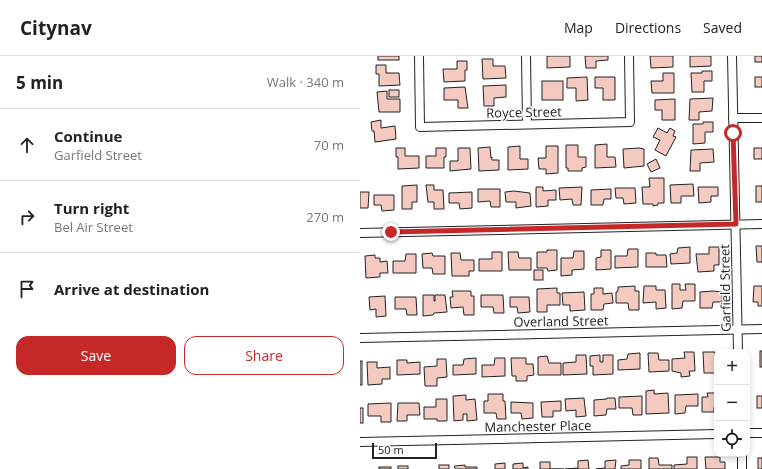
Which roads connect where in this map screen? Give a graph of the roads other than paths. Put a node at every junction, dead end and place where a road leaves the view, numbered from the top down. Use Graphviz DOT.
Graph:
graph roads {
  1 [pos="419,56"];
  2 [pos="526,56"];
  3 [pos="629,56"];
  4 [pos="732,56"];
  5 [pos="733,118"];
  6 [pos="762,118"];
  7 [pos="527,124"];
  8 [pos="736,224"];
  9 [pos="762,224"];
  10 [pos="360,233"];
  11 [pos="762,329"];
  12 [pos="737,330"];
  13 [pos="360,338"];
  14 [pos="738,349"];
  15 [pos="762,433"];
  16 [pos="714,434"];
  17 [pos="750,434"];
  18 [pos="360,442"];
  19 [pos="742,457"];
  20 [pos="742,469"];
  1 -- 7 [label="street, Royce Street"];
  2 -- 7 [label="street"];
  3 -- 7 [label="street, Royce Street"];
  4 -- 5 [label="street, Garfield Street"];
  5 -- 6 [label="street"];
  5 -- 8 [label="street, Garfield Street"];
  8 -- 9 [label="street"];
  8 -- 10 [label="street"];
  8 -- 12 [label="street, Garfield Street"];
  11 -- 12 [label="street, Overland Street"];
  12 -- 13 [label="street, Overland Street"];
  12 -- 14 [label="street, Garfield Street"];
  15 -- 17 [label="street"];
  16 -- 18 [label="street, Manchester Place"];
  19 -- 20 [label="street"];
}
